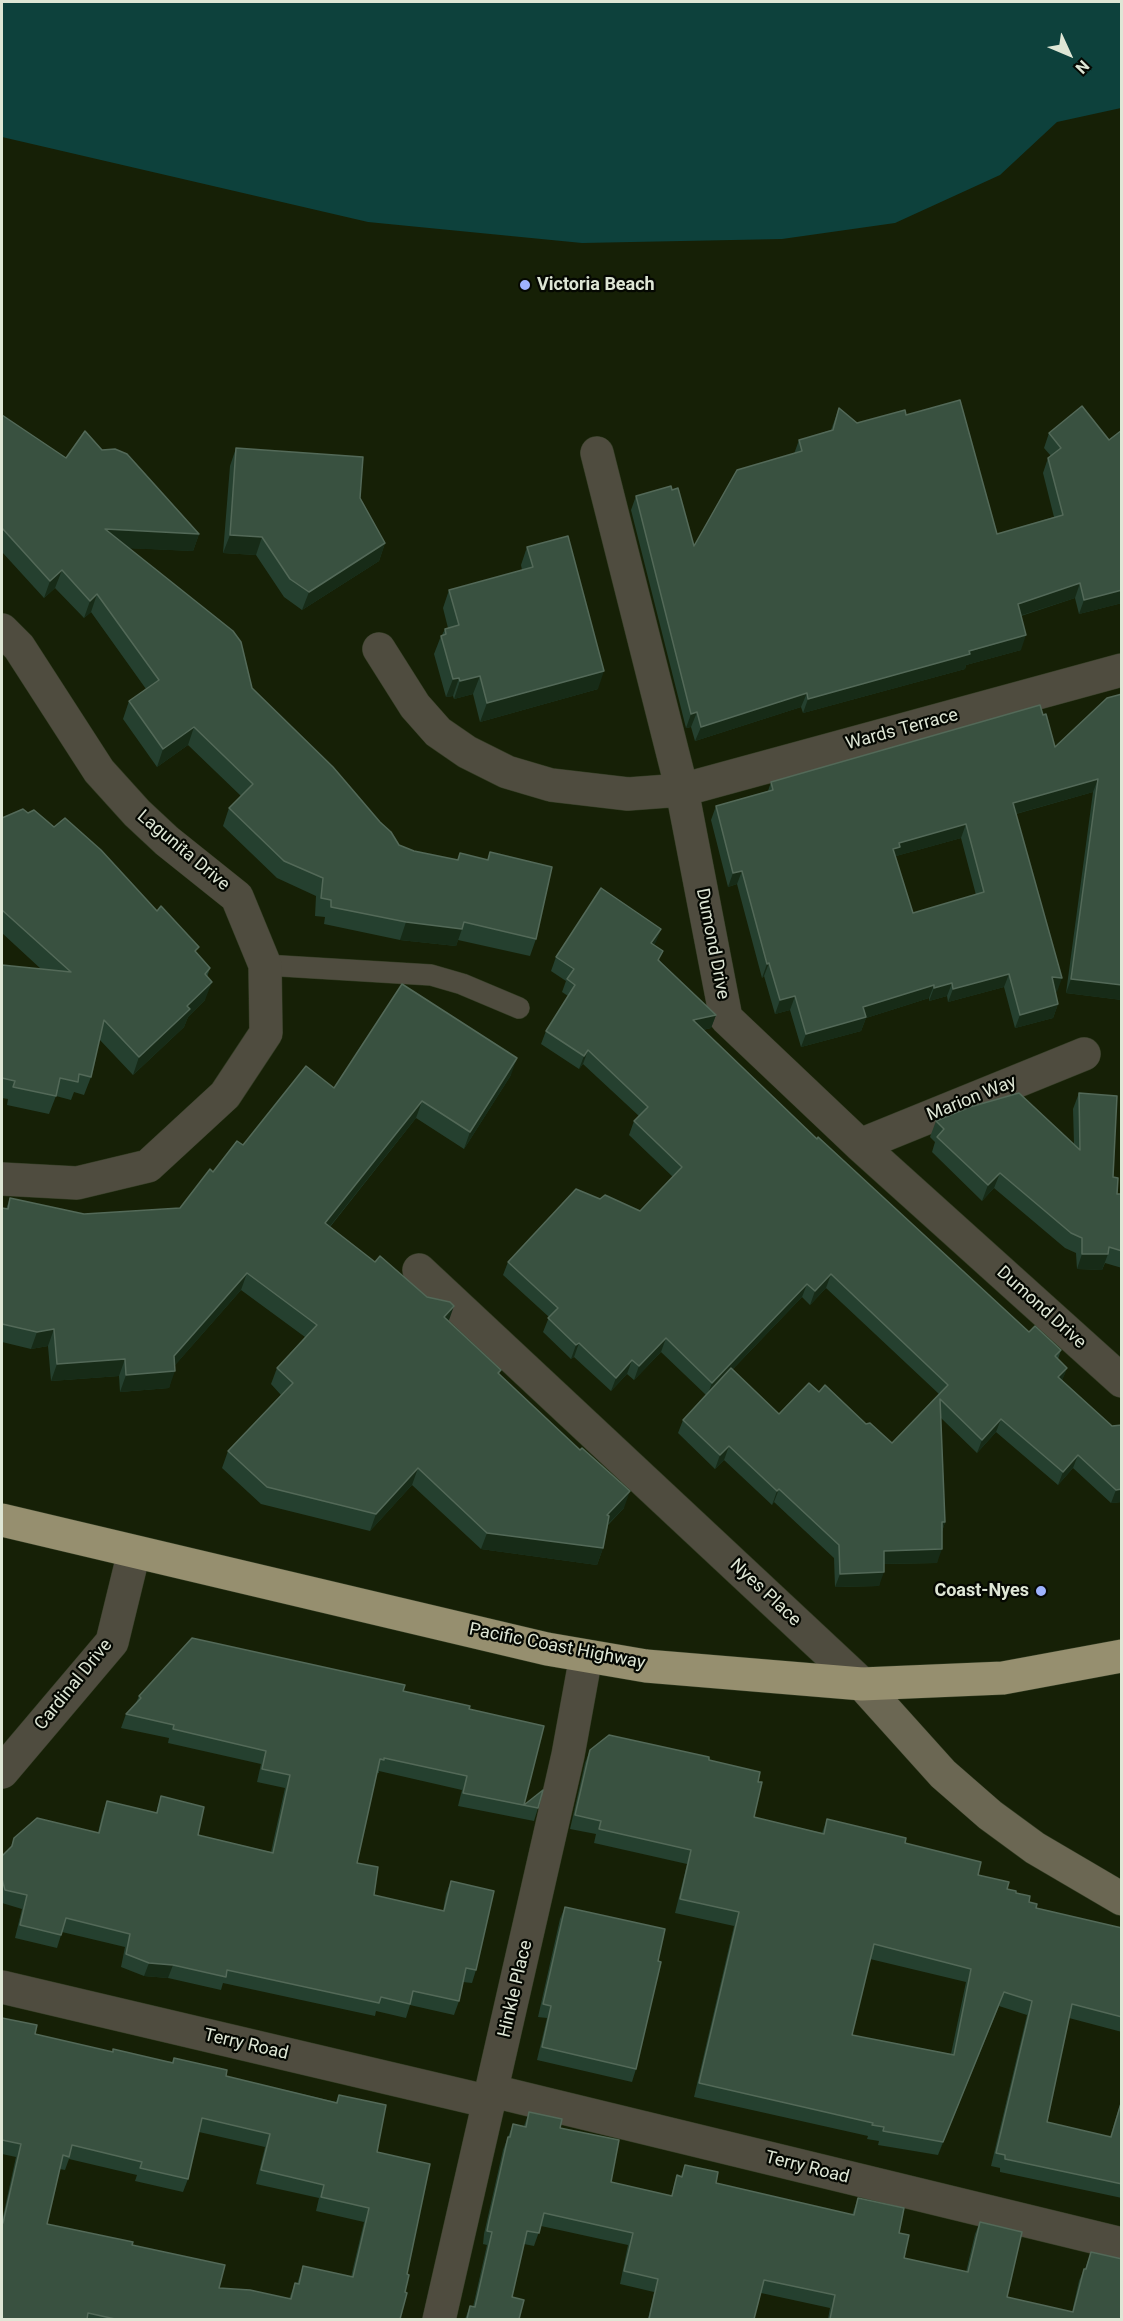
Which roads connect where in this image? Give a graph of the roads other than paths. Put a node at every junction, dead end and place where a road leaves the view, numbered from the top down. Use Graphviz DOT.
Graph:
graph roads {
  1 [pos="597,453"];
  2 [pos="2,630"];
  3 [pos="380,649"];
  4 [pos="1122,670"];
  5 [pos="682,790"];
  6 [pos="266,966"];
  7 [pos="519,1008"];
  8 [pos="1084,1054"];
  9 [pos="860,1144"];
  10 [pos="2,1179"];
  11 [pos="419,1270"];
  12 [pos="1122,1381"];
  13 [pos="2,1520"];
  14 [pos="134,1552"];
  15 [pos="586,1656"];
  16 [pos="1122,1656"];
  17 [pos="862,1684"];
  18 [pos="2,1772"];
  19 [pos="1122,1899"];
  20 [pos="2,1987"];
  21 [pos="491,2096"];
  22 [pos="1122,2244"];
  23 [pos="439,2319"];
  1 -- 5 [label="street, Dumond Drive"];
  2 -- 6 [label="street, Lagunita Drive"];
  3 -- 5 [label="street, Wards Terrace"];
  4 -- 5 [label="street, Wards Terrace"];
  5 -- 9 [label="street, Dumond Drive"];
  6 -- 7 [label="lane"];
  6 -- 10 [label="street, Lagunita Drive"];
  8 -- 9 [label="street, Marion Way"];
  9 -- 12 [label="street, Dumond Drive"];
  11 -- 17 [label="street, Nyes Place"];
  13 -- 14 [label="highway, Pacific Coast Highway"];
  14 -- 15 [label="highway, Pacific Coast Highway"];
  14 -- 18 [label="street, Cardinal Drive"];
  15 -- 17 [label="highway, Pacific Coast Highway"];
  15 -- 21 [label="street, Hinkle Place"];
  16 -- 17 [label="highway, Pacific Coast Highway"];
  17 -- 19 [label="street, Nyes Place"];
  20 -- 21 [label="street, Terry Road"];
  21 -- 22 [label="street, Terry Road"];
  21 -- 23 [label="street, Hinkle Place"];
}
